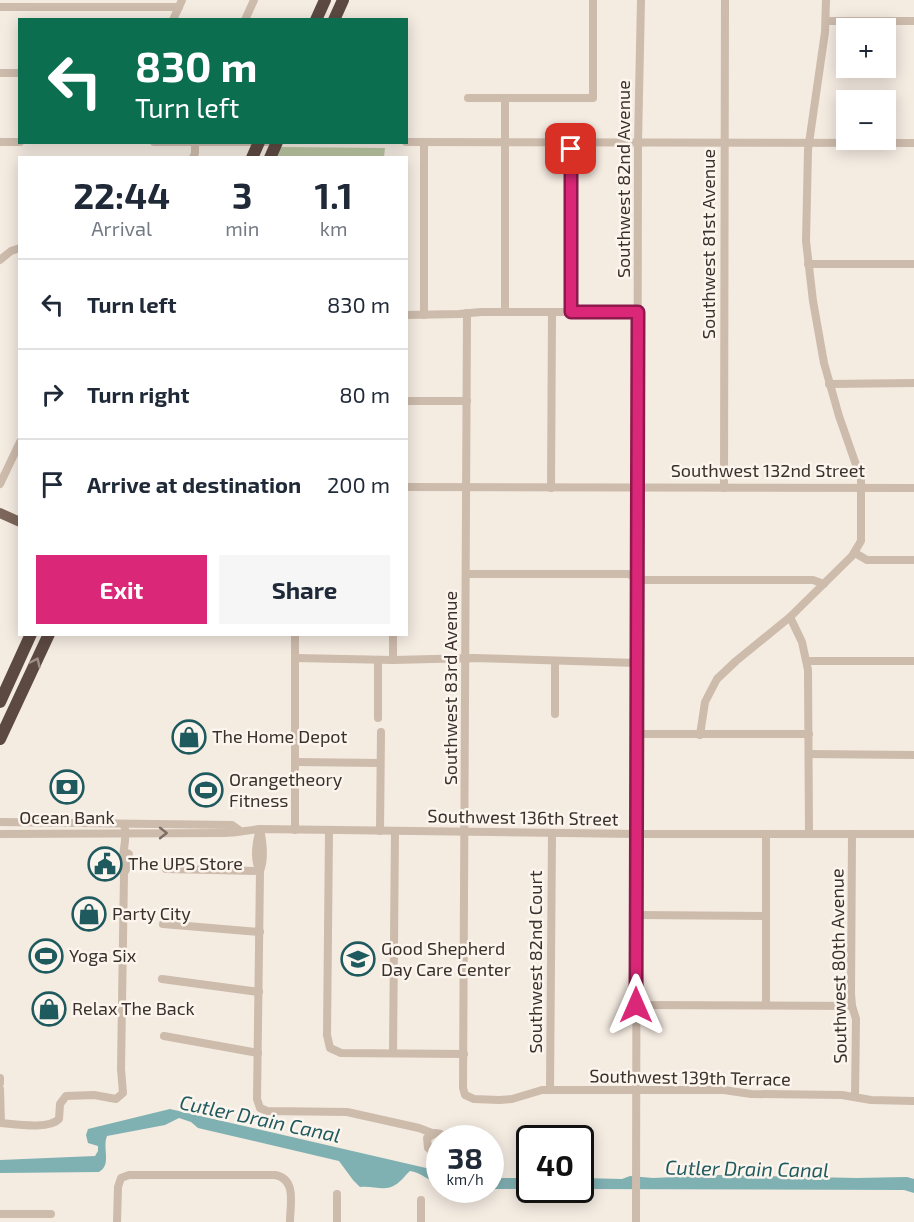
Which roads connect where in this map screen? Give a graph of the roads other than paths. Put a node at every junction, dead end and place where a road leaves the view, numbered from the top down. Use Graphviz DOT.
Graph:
graph roads {
  1 [pos="254,0"];
  2 [pos="325,0"];
  3 [pos="343,0"];
  4 [pos="594,0"];
  5 [pos="641,0"];
  6 [pos="725,0"];
  7 [pos="826,0"];
  8 [pos="180,4"];
  9 [pos="0,7"];
  10 [pos="174,18"];
  11 [pos="246,18"];
  12 [pos="317,18"];
  13 [pos="335,18"];
  14 [pos="826,21"];
  15 [pos="914,21"];
  16 [pos="0,73"];
  17 [pos="18,73"];
  18 [pos="468,98"];
  19 [pos="505,99"];
  20 [pos="0,142"];
  21 [pos="18,142"];
  22 [pos="408,142"];
  23 [pos="424,142"];
  24 [pos="638,142"];
  25 [pos="505,143"];
  26 [pos="571,143"];
  27 [pos="808,143"];
  28 [pos="914,143"];
  29 [pos="724,144"];
  30 [pos="18,249"];
  31 [pos="0,260"];
  32 [pos="808,264"];
  33 [pos="914,264"];
  34 [pos="505,312"];
  35 [pos="552,312"];
  36 [pos="571,312"];
  37 [pos="638,312"];
  38 [pos="467,313"];
  39 [pos="408,315"];
  40 [pos="424,315"];
  41 [pos="914,383"];
  42 [pos="829,384"];
  43 [pos="408,401"];
  44 [pos="467,401"];
  45 [pos="18,446"];
  46 [pos="0,484"];
  47 [pos="408,487"];
  48 [pos="466,488"];
  49 [pos="551,488"];
  50 [pos="638,488"];
  51 [pos="724,488"];
  52 [pos="861,488"];
  53 [pos="914,488"];
  54 [pos="0,513"];
  55 [pos="18,521"];
  56 [pos="855,553"];
  57 [pos="914,560"];
  58 [pos="466,574"];
  59 [pos="638,577"];
  60 [pos="824,584"];
  61 [pos="790,617"];
  62 [pos="30,636"];
  63 [pos="47,636"];
  64 [pos="295,636"];
  65 [pos="393,636"];
  66 [pos="295,658"];
  67 [pos="466,658"];
  68 [pos="378,660"];
  69 [pos="393,660"];
  70 [pos="555,661"];
  71 [pos="807,661"];
  72 [pos="914,661"];
  73 [pos="638,663"];
  74 [pos="9,682"];
  75 [pos="23,689"];
  76 [pos="0,702"];
  77 [pos="555,714"];
  78 [pos="378,718"];
  79 [pos="381,732"];
  80 [pos="638,734"];
  81 [pos="809,734"];
  82 [pos="700,735"];
  83 [pos="0,739"];
  84 [pos="809,754"];
  85 [pos="914,755"];
  86 [pos="295,762"];
  87 [pos="380,763"];
  88 [pos="0,822"];
  89 [pos="124,824"];
  90 [pos="260,829"];
  91 [pos="239,830"];
  92 [pos="295,830"];
  93 [pos="329,831"];
  94 [pos="380,831"];
  95 [pos="394,831"];
  96 [pos="466,832"];
  97 [pos="552,833"];
  98 [pos="0,834"];
  99 [pos="127,834"];
  100 [pos="637,834"];
  101 [pos="766,834"];
  102 [pos="809,834"];
  103 [pos="852,834"];
  104 [pos="914,834"];
  105 [pos="166,869"];
  106 [pos="260,872"];
  107 [pos="637,915"];
  108 [pos="766,916"];
  109 [pos="163,924"];
  110 [pos="260,932"];
  111 [pos="162,979"];
  112 [pos="259,992"];
  113 [pos="636,1005"];
  114 [pos="766,1005"];
  115 [pos="852,1005"];
  116 [pos="164,1036"];
  117 [pos="258,1053"];
  118 [pos="393,1053"];
  119 [pos="464,1054"];
  120 [pos="0,1078"];
  121 [pos="0,1083"];
  122 [pos="0,1089"];
  123 [pos="550,1090"];
  124 [pos="636,1091"];
  125 [pos="468,1097"];
  126 [pos="855,1097"];
  127 [pos="0,1101"];
  128 [pos="914,1101"];
  129 [pos="1,1123"];
  130 [pos="426,1131"];
  131 [pos="337,1194"];
  132 [pos="422,1200"];
  133 [pos="0,1214"];
  134 [pos="51,1214"];
  135 [pos="20,1218"];
  136 [pos="117,1222"];
  137 [pos="290,1222"];
  138 [pos="337,1222"];
  139 [pos="421,1222"];
  140 [pos="636,1222"];
  1 -- 11 [label="street"];
  2 -- 12 [label="highway"];
  3 -- 13 [label="highway"];
  4 -- 19 [label="street"];
  5 -- 24 [label="street, Southwest 82nd Avenue"];
  6 -- 29 [label="street, Southwest 81st Avenue"];
  7 -- 14 [label="street"];
  8 -- 9 [label="street"];
  8 -- 10 [label="street"];
  14 -- 15 [label="street"];
  14 -- 27 [label="street"];
  16 -- 17 [label="street"];
  18 -- 19 [label="street"];
  19 -- 25 [label="street"];
  20 -- 21 [label="street"];
  22 -- 23 [label="street"];
  23 -- 25 [label="street"];
  23 -- 40 [label="street"];
  24 -- 26 [label="street"];
  24 -- 29 [label="street"];
  24 -- 37 [label="street, Southwest 82nd Avenue"];
  25 -- 26 [label="street"];
  25 -- 34 [label="street"];
  26 -- 36 [label="street"];
  27 -- 28 [label="street"];
  27 -- 29 [label="street"];
  27 -- 32 [label="street"];
  29 -- 51 [label="street, Southwest 81st Avenue"];
  30 -- 31 [label="street"];
  32 -- 33 [label="street"];
  32 -- 42 [label="street"];
  34 -- 35 [label="street"];
  34 -- 38 [label="street"];
  35 -- 36 [label="street"];
  35 -- 49 [label="street"];
  36 -- 37 [label="street"];
  37 -- 50 [label="street, Southwest 82nd Avenue"];
  38 -- 40 [label="street"];
  38 -- 44 [label="street, Southwest 83rd Avenue"];
  39 -- 40 [label="street"];
  41 -- 42 [label="street"];
  42 -- 52 [label="street"];
  43 -- 44 [label="street"];
  44 -- 48 [label="street, Southwest 83rd Avenue"];
  45 -- 46 [label="street"];
  47 -- 48 [label="street, Southwest 132nd Street"];
  48 -- 49 [label="street, Southwest 132nd Street"];
  48 -- 58 [label="street, Southwest 83rd Avenue"];
  49 -- 50 [label="street, Southwest 132nd Street"];
  50 -- 51 [label="street, Southwest 132nd Street"];
  50 -- 59 [label="street, Southwest 82nd Avenue"];
  51 -- 52 [label="street, Southwest 132nd Street"];
  52 -- 53 [label="street, Southwest 132nd Street"];
  52 -- 56 [label="street"];
  54 -- 55 [label="main road"];
  56 -- 57 [label="street"];
  56 -- 60 [label="street"];
  58 -- 59 [label="street"];
  58 -- 67 [label="street, Southwest 83rd Avenue"];
  59 -- 60 [label="street"];
  59 -- 73 [label="street, Southwest 82nd Avenue"];
  60 -- 61 [label="street"];
  61 -- 71 [label="street"];
  61 -- 82 [label="street"];
  62 -- 74 [label="highway"];
  75 -- 63 [label="highway, one-way"];
  64 -- 66 [label="street"];
  65 -- 69 [label="street"];
  66 -- 68 [label="street"];
  66 -- 86 [label="street"];
  67 -- 69 [label="street"];
  67 -- 70 [label="street"];
  67 -- 96 [label="street, Southwest 83rd Avenue"];
  68 -- 69 [label="street"];
  68 -- 78 [label="street"];
  70 -- 73 [label="street"];
  70 -- 77 [label="street"];
  71 -- 72 [label="street"];
  71 -- 81 [label="street"];
  73 -- 80 [label="street, Southwest 82nd Avenue"];
  74 -- 75 [label="street"];
  74 -- 76 [label="highway"];
  75 -- 83 [label="highway"];
  79 -- 87 [label="street"];
  80 -- 82 [label="street"];
  80 -- 100 [label="street, Southwest 82nd Avenue"];
  81 -- 82 [label="street"];
  81 -- 84 [label="street"];
  84 -- 85 [label="street"];
  84 -- 102 [label="street"];
  86 -- 87 [label="street"];
  86 -- 92 [label="street"];
  87 -- 94 [label="street"];
  88 -- 89 [label="street, Southwest 136th Street"];
  89 -- 91 [label="street, Southwest 136th Street"];
  89 -- 99 [label="street"];
  90 -- 91 [label="street, Southwest 136th Street"];
  90 -- 92 [label="street, Southwest 136th Street"];
  90 -- 106 [label="street"];
  99 -- 91 [label="street, Southwest 136th Street, one-way"];
  92 -- 93 [label="street, Southwest 136th Street"];
  93 -- 94 [label="street, Southwest 136th Street"];
  93 -- 118 [label="street"];
  94 -- 95 [label="street, Southwest 136th Street"];
  95 -- 96 [label="street, Southwest 136th Street"];
  95 -- 118 [label="street"];
  96 -- 97 [label="street, Southwest 136th Street"];
  96 -- 119 [label="street, Southwest 83rd Avenue"];
  97 -- 100 [label="street, Southwest 136th Street"];
  97 -- 123 [label="street, Southwest 82nd Court"];
  98 -- 99 [label="street, Southwest 136th Street"];
  99 -- 129 [label="street"];
  100 -- 101 [label="street, Southwest 136th Street"];
  100 -- 107 [label="street, Southwest 82nd Avenue"];
  101 -- 102 [label="street, Southwest 136th Street"];
  101 -- 108 [label="street"];
  102 -- 103 [label="street, Southwest 136th Street"];
  103 -- 104 [label="street, Southwest 136th Street"];
  103 -- 115 [label="street, Southwest 80th Avenue"];
  105 -- 106 [label="street"];
  106 -- 110 [label="street"];
  107 -- 108 [label="street"];
  107 -- 113 [label="street, Southwest 82nd Avenue"];
  108 -- 114 [label="street"];
  109 -- 110 [label="street"];
  110 -- 112 [label="street"];
  111 -- 112 [label="street"];
  112 -- 117 [label="street"];
  113 -- 114 [label="street"];
  113 -- 124 [label="street, Southwest 82nd Avenue"];
  114 -- 115 [label="street"];
  115 -- 126 [label="street, Southwest 80th Avenue"];
  116 -- 117 [label="street"];
  117 -- 130 [label="street"];
  118 -- 119 [label="street"];
  119 -- 125 [label="street, Southwest 83rd Avenue"];
  120 -- 121 [label="street"];
  122 -- 127 [label="street"];
  123 -- 124 [label="street, Southwest 139th Terrace"];
  123 -- 125 [label="street, Southwest 139th Terrace"];
  124 -- 126 [label="street, Southwest 139th Terrace"];
  124 -- 140 [label="street, Southwest 82nd Avenue"];
  126 -- 128 [label="street, Southwest 139th Terrace"];
  127 -- 129 [label="street"];
  131 -- 138 [label="street"];
  132 -- 139 [label="street"];
  133 -- 135 [label="street"];
  134 -- 135 [label="street"];
  136 -- 137 [label="street"];
}
